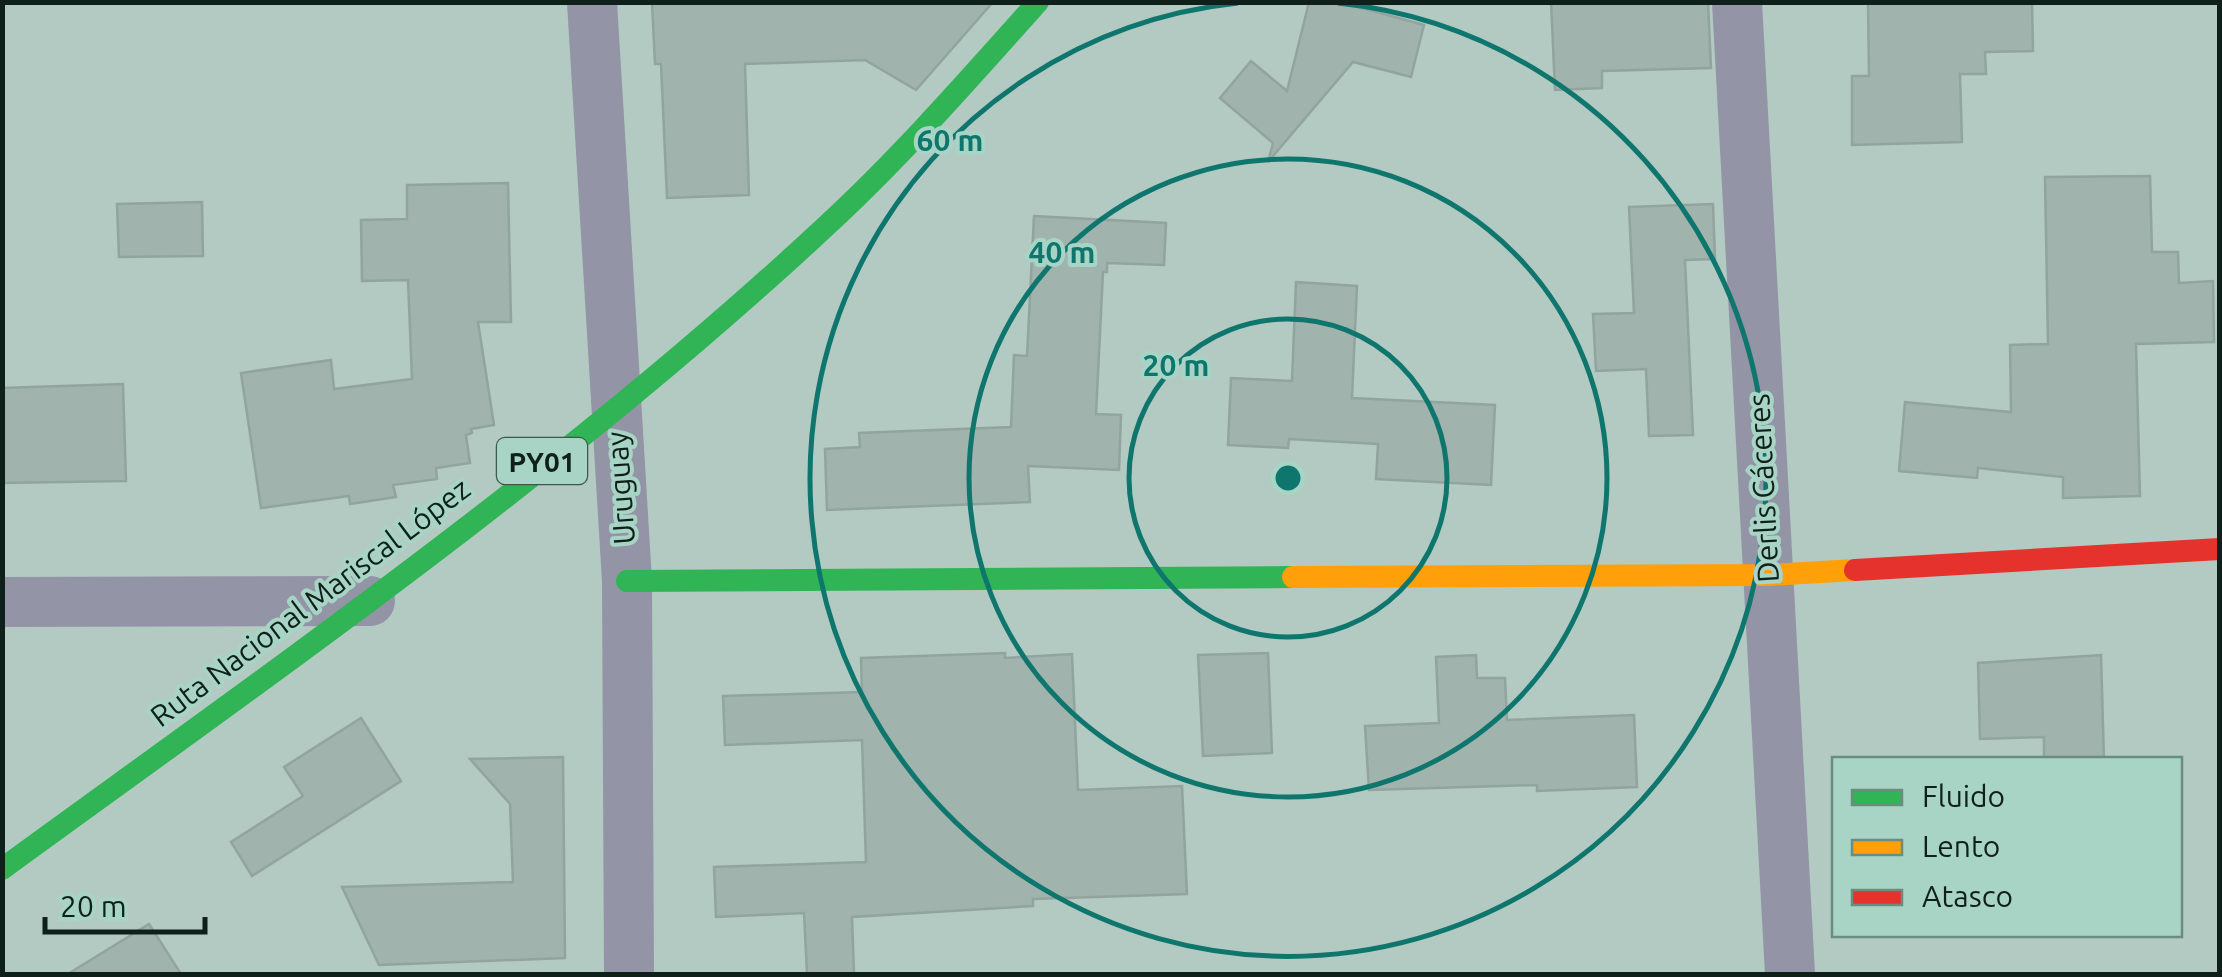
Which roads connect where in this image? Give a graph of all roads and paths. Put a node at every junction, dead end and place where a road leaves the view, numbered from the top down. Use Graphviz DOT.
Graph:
graph roads {
  1 [pos="592,2"];
  2 [pos="1038,2"];
  3 [pos="1737,2"];
  4 [pos="614,403"];
  5 [pos="2220,549"];
  6 [pos="1768,575"];
  7 [pos="628,581"];
  8 [pos="370,601"];
  9 [pos="2,602"];
  10 [pos="2,869"];
  11 [pos="629,974"];
  12 [pos="1790,974"];
  1 -- 4 [label="street, Uruguay"];
  2 -- 4 [label="main road, Ruta Nacional Mariscal López / PY01"];
  3 -- 6 [label="street, Derlis Cáceres"];
  4 -- 7 [label="street, Uruguay"];
  4 -- 8 [label="main road, Ruta Nacional Mariscal López / PY01"];
  5 -- 6 [label="main road"];
  6 -- 7 [label="main road"];
  6 -- 12 [label="street, Derlis Cáceres"];
  7 -- 11 [label="street, Uruguay"];
  8 -- 9 [label="street"];
  8 -- 10 [label="main road, Ruta Nacional Mariscal López / PY01"];
}
